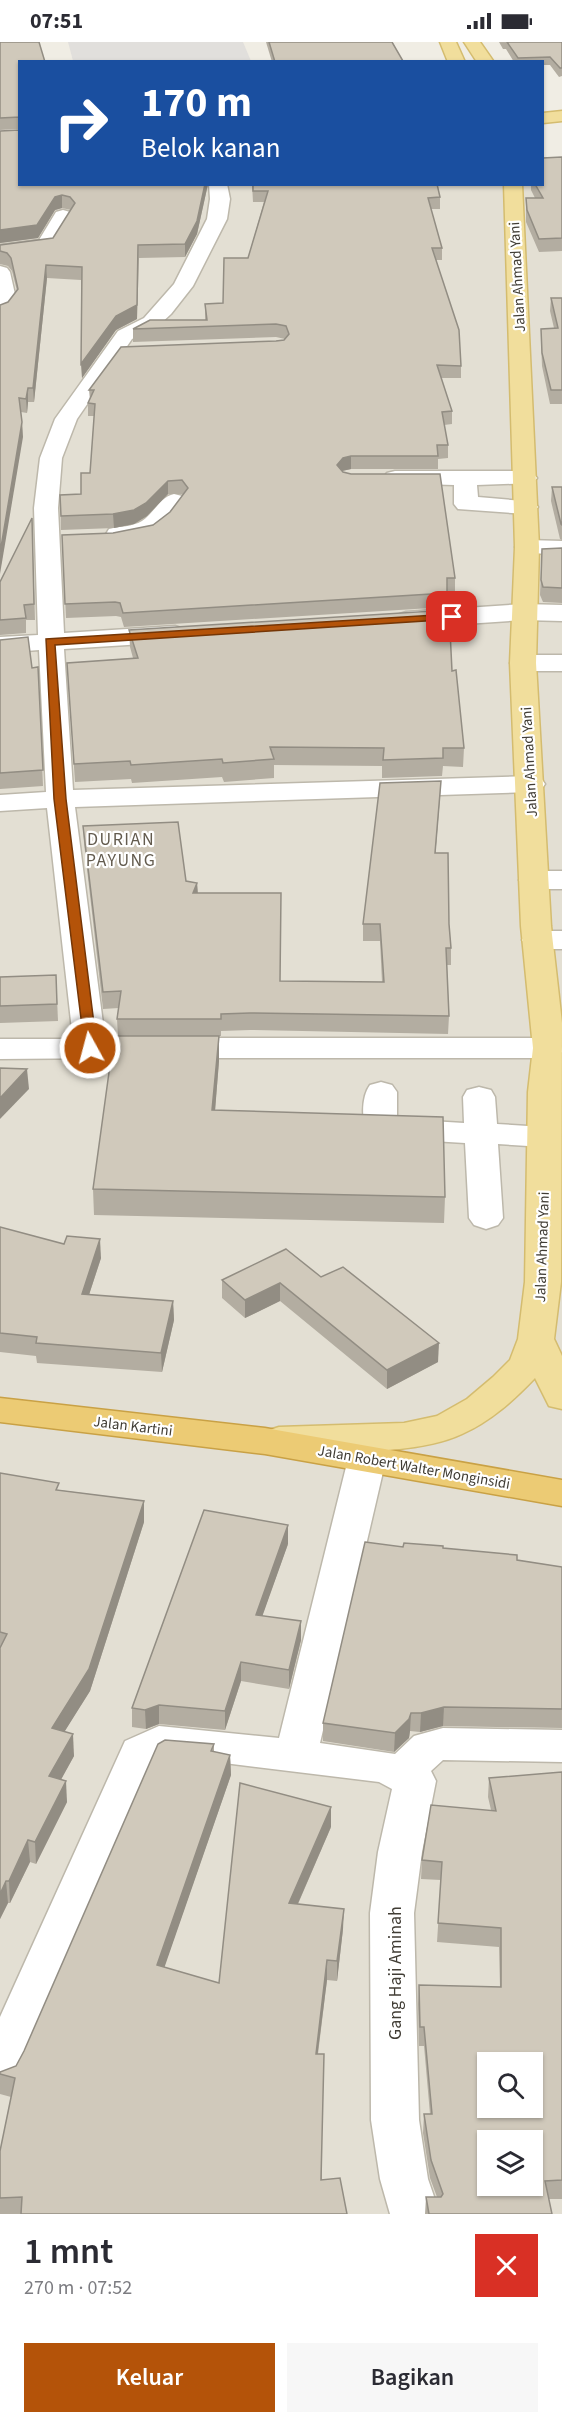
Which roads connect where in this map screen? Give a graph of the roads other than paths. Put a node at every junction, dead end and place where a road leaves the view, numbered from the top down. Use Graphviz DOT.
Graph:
graph roads {
  1 [pos="448,42"];
  2 [pos="472,42"];
  3 [pos="457,60"];
  4 [pos="485,60"];
  5 [pos="562,116"];
  6 [pos="544,118"];
  7 [pos="218,186"];
  8 [pos="510,190"];
  9 [pos="63,216"];
  10 [pos="0,251"];
  11 [pos="0,272"];
  12 [pos="0,310"];
  13 [pos="137,350"];
  14 [pos="113,351"];
  15 [pos="374,478"];
  16 [pos="465,478"];
  17 [pos="525,478"];
  18 [pos="174,501"];
  19 [pos="526,507"];
  20 [pos="100,536"];
  21 [pos="527,547"];
  22 [pos="562,548"];
  23 [pos="523,612"];
  24 [pos="562,613"];
  25 [pos="382,621"];
  26 [pos="204,632"];
  27 [pos="50,642"];
  28 [pos="0,645"];
  29 [pos="524,663"];
  30 [pos="562,663"];
  31 [pos="531,784"];
  32 [pos="60,799"];
  33 [pos="0,802"];
  34 [pos="548,880"];
  35 [pos="550,940"];
  36 [pos="552,988"];
  37 [pos="90,1048"];
  38 [pos="549,1048"];
  39 [pos="0,1049"];
  40 [pos="381,1092"];
  41 [pos="553,1092"];
  42 [pos="479,1097"];
  43 [pos="346,1126"];
  44 [pos="381,1128"];
  45 [pos="480,1132"];
  46 [pos="544,1137"];
  47 [pos="486,1218"];
  48 [pos="536,1339"];
  49 [pos="562,1397"];
  50 [pos="0,1410"];
  51 [pos="265,1442"];
  52 [pos="367,1459"];
  53 [pos="562,1493"];
  54 [pos="562,1746"];
  55 [pos="296,1756"];
  56 [pos="400,1774"];
  57 [pos="0,2070"];
  58 [pos="416,2214"];
  1 -- 3 [label="main road"];
  2 -- 4 [label="main road"];
  5 -- 6 [label="main road"];
  7 -- 14 [label="street"];
  8 -- 17 [label="main road, Jalan Ahmad Yani"];
  9 -- 10 [label="street"];
  11 -- 12 [label="street"];
  13 -- 14 [label="street"];
  14 -- 27 [label="street"];
  15 -- 16 [label="street"];
  16 -- 17 [label="street"];
  16 -- 19 [label="street"];
  17 -- 19 [label="main road, Jalan Ahmad Yani"];
  18 -- 20 [label="street"];
  19 -- 21 [label="main road, Jalan Ahmad Yani"];
  21 -- 22 [label="street"];
  21 -- 23 [label="main road, Jalan Ahmad Yani"];
  23 -- 24 [label="street"];
  23 -- 25 [label="street"];
  23 -- 29 [label="main road, Jalan Ahmad Yani"];
  26 -- 27 [label="street"];
  27 -- 28 [label="street"];
  27 -- 32 [label="street"];
  29 -- 30 [label="street"];
  29 -- 31 [label="main road, Jalan Ahmad Yani"];
  31 -- 32 [label="street"];
  31 -- 34 [label="main road, Jalan Ahmad Yani"];
  32 -- 33 [label="street"];
  32 -- 37 [label="street"];
  34 -- 35 [label="main road, Jalan Ahmad Yani"];
  35 -- 36 [label="main road, Jalan Ahmad Yani"];
  36 -- 38 [label="main road, Jalan Ahmad Yani"];
  37 -- 38 [label="street"];
  37 -- 39 [label="street"];
  38 -- 41 [label="main road, Jalan Ahmad Yani"];
  40 -- 44 [label="street"];
  41 -- 46 [label="main road, Jalan Ahmad Yani"];
  42 -- 45 [label="street"];
  43 -- 44 [label="street"];
  44 -- 45 [label="street"];
  45 -- 46 [label="street"];
  45 -- 47 [label="street"];
  46 -- 48 [label="main road, Jalan Ahmad Yani"];
  48 -- 49 [label="main road"];
  48 -- 51 [label="main road, Jalan Ahmad Yani"];
  50 -- 51 [label="highway, Jalan Kartini"];
  51 -- 52 [label="highway, Jalan Robert Walter Monginsidi"];
  52 -- 53 [label="highway, Jalan Robert Walter Monginsidi"];
  52 -- 55 [label="street"];
  54 -- 56 [label="street"];
  55 -- 56 [label="street"];
  55 -- 57 [label="street"];
  56 -- 58 [label="street, Gang Haji Aminah"];
}
